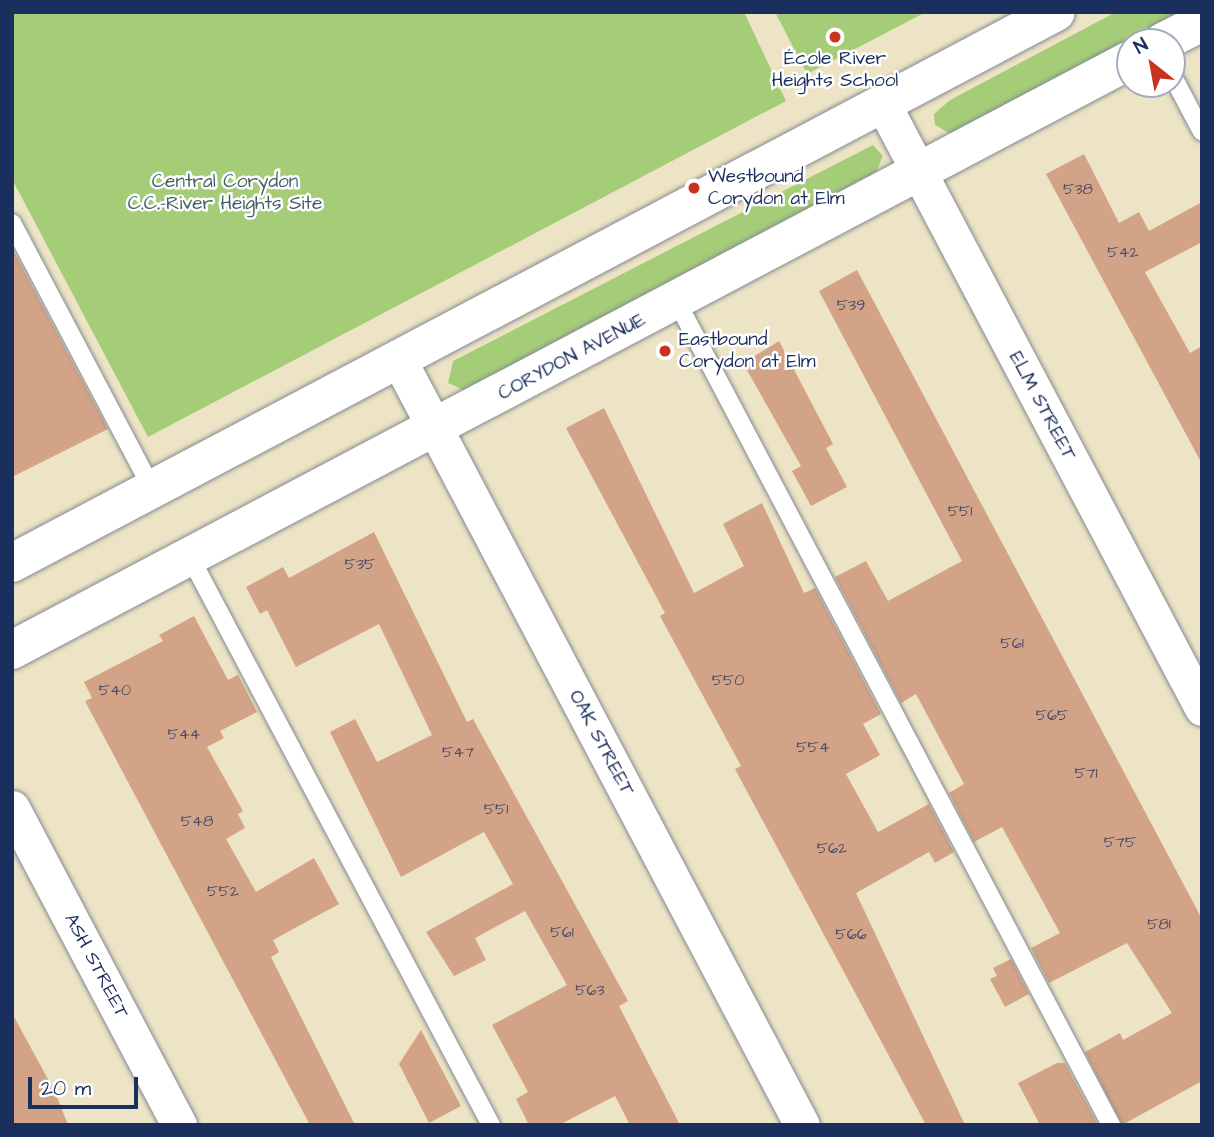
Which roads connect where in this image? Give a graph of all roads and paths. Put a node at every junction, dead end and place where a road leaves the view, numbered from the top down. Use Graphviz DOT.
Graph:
graph roads {
  1 [pos="1056,12"];
  2 [pos="1202,22"];
  3 [pos="1186,30"];
  4 [pos="1116,67"];
  5 [pos="1184,98"];
  6 [pos="883,104"];
  7 [pos="1202,132"];
  8 [pos="918,172"];
  9 [pos="12,223"];
  10 [pos="677,300"];
  11 [pos="400,362"];
  12 [pos="436,430"];
  13 [pos="153,490"];
  14 [pos="190,557"];
  15 [pos="12,563"];
  16 [pos="12,650"];
  17 [pos="1202,708"];
  18 [pos="12,808"];
  19 [pos="179,1125"];
  20 [pos="491,1125"];
  21 [pos="802,1125"];
  22 [pos="1111,1125"];
  1 -- 6 [label="main road"];
  2 -- 3 [label="main road"];
  4 -- 8 [label="main road, CORYDON AVENUE"];
  5 -- 7 [label="lane"];
  6 -- 8 [label="street, ELM STREET"];
  6 -- 11 [label="main road"];
  8 -- 10 [label="main road, CORYDON AVENUE"];
  8 -- 17 [label="street, ELM STREET"];
  9 -- 13 [label="lane"];
  10 -- 12 [label="main road, CORYDON AVENUE"];
  10 -- 22 [label="lane"];
  11 -- 12 [label="street, OAK STREET"];
  11 -- 13 [label="main road"];
  12 -- 14 [label="main road, CORYDON AVENUE"];
  12 -- 21 [label="street, OAK STREET"];
  13 -- 15 [label="main road"];
  14 -- 16 [label="main road, CORYDON AVENUE"];
  14 -- 20 [label="lane"];
  18 -- 19 [label="street, ASH STREET"];
}
